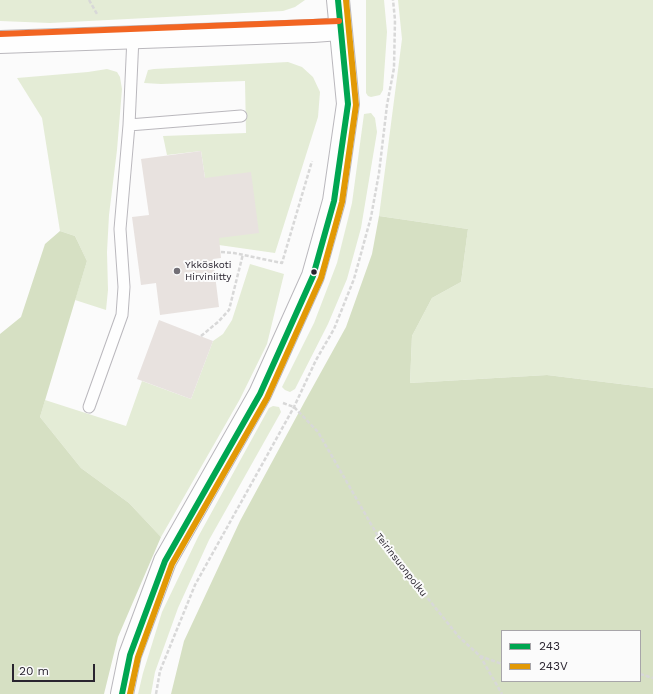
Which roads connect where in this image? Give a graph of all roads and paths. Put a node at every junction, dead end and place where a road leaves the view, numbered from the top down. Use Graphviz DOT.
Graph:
graph roads {
  1 [pos="338,0"];
  2 [pos="393,0"];
  3 [pos="340,28"];
  4 [pos="134,37"];
  5 [pos="0,42"];
  6 [pos="241,116"];
  7 [pos="129,125"];
  8 [pos="313,158"];
  9 [pos="221,252"];
  10 [pos="243,254"];
  11 [pos="201,336"];
  12 [pos="89,407"];
  13 [pos="294,407"];
  14 [pos="480,656"];
  15 [pos="501,664"];
  16 [pos="641,674"];
  17 [pos="653,678"];
  18 [pos="122,694"];
  19 [pos="156,694"];
  20 [pos="502,694"];
  1 -- 3 [label="main road"];
  2 -- 13 [label="path"];
  3 -- 4 [label="main road"];
  3 -- 18 [label="main road"];
  4 -- 5 [label="main road"];
  4 -- 7 [label="lane"];
  6 -- 7 [label="lane"];
  7 -- 12 [label="lane"];
  8 -- 10 [label="path"];
  9 -- 10 [label="path"];
  10 -- 11 [label="path"];
  13 -- 14 [label="path, Teirinsuonpolku"];
  13 -- 19 [label="path"];
  14 -- 15 [label="path, Teirinsuonpolku"];
  14 -- 20 [label="path"];
  16 -- 17 [label="path"];
}
